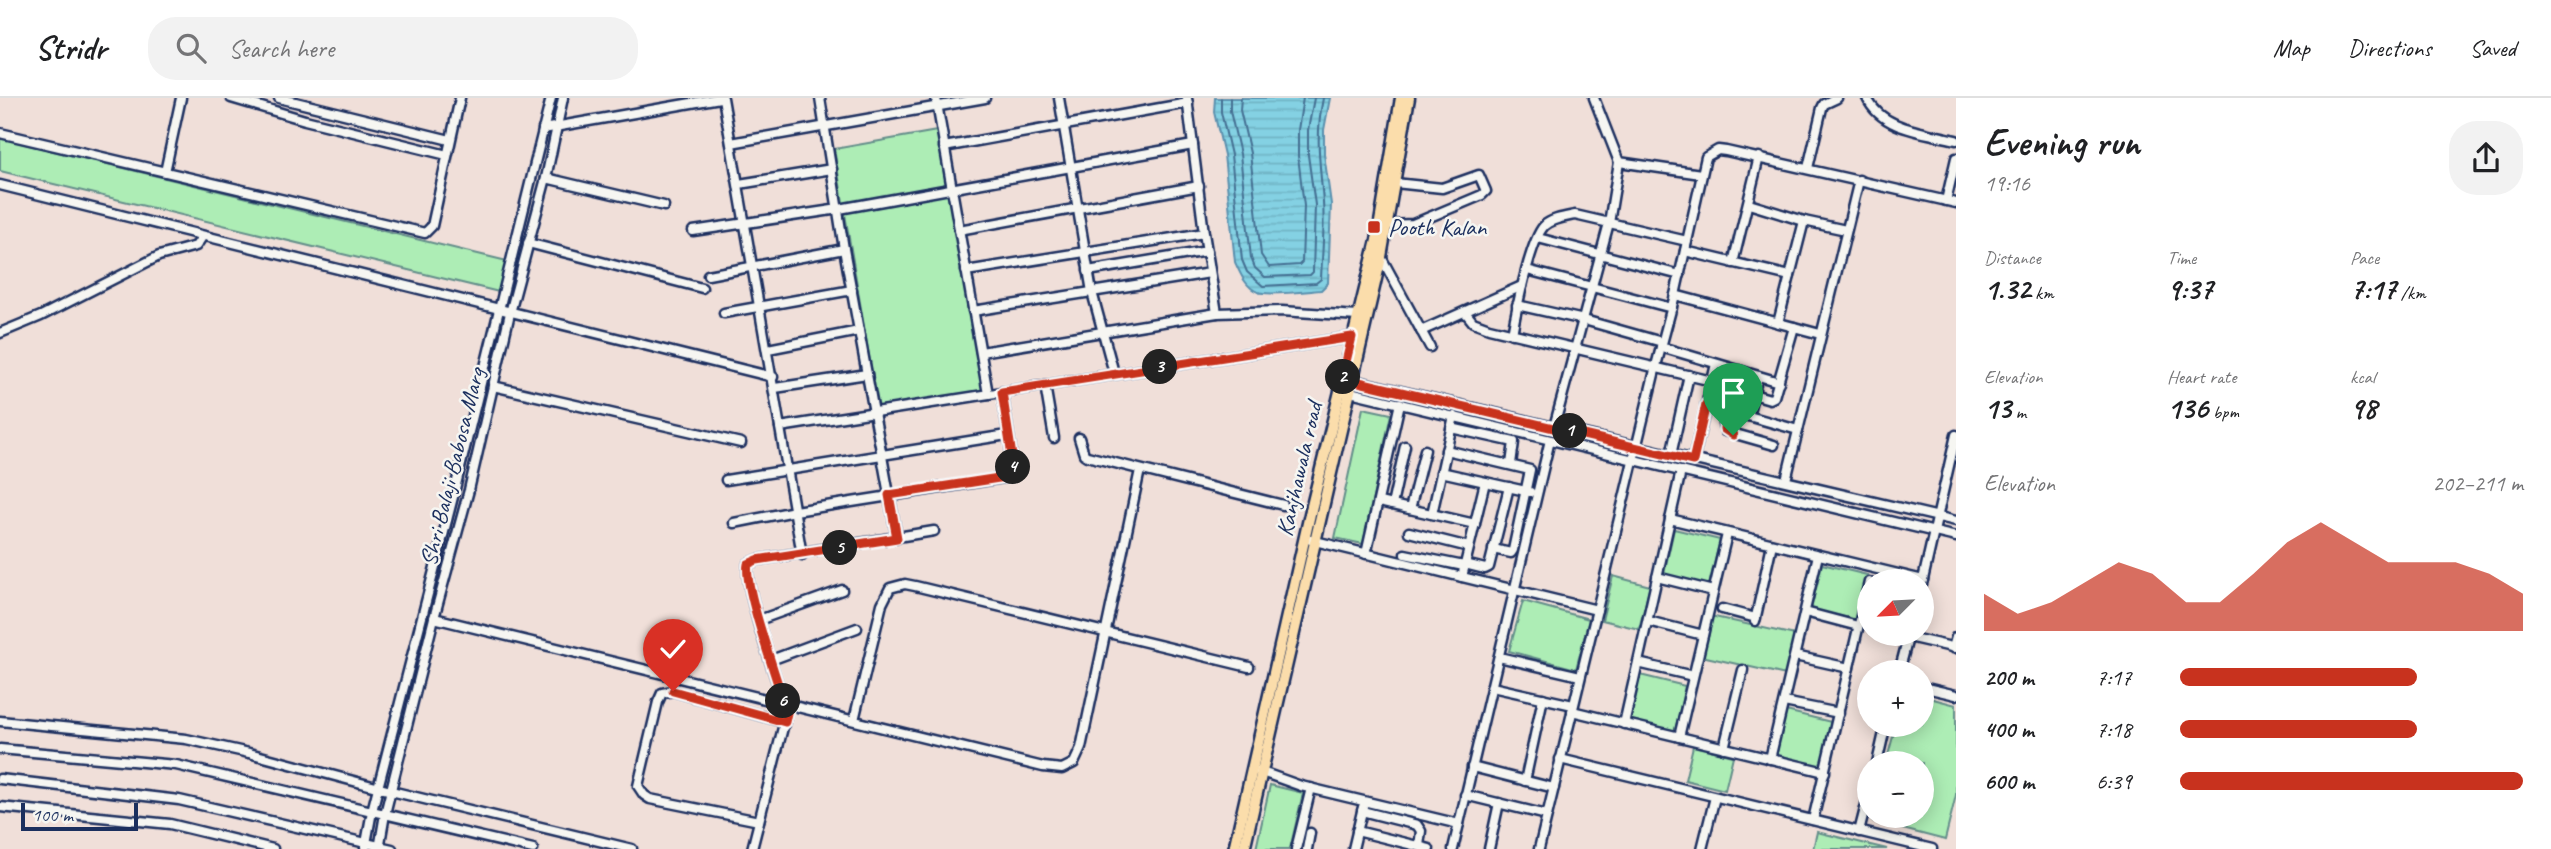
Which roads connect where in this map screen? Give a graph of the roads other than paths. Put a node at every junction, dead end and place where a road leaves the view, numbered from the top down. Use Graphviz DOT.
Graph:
graph roads {
  1 [pos="181,98"];
  2 [pos="231,98"];
  3 [pos="279,98"];
  4 [pos="460,98"];
  5 [pos="551,98"];
  6 [pos="563,98"];
  7 [pos="721,98"];
  8 [pos="820,98"];
  9 [pos="985,98"];
  10 [pos="1059,98"];
  11 [pos="1401,98"];
  12 [pos="1409,98"];
  13 [pos="1594,98"];
  14 [pos="1837,98"];
  15 [pos="1867,98"];
  16 [pos="1187,101"];
  17 [pos="261,102"];
  18 [pos="937,102"];
  19 [pos="348,115"];
  20 [pos="558,125"];
  21 [pos="825,125"];
  22 [pos="1063,125"];
  23 [pos="543,129"];
  24 [pos="345,130"];
  25 [pos="0,133"];
  26 [pos="450,140"];
  27 [pos="1956,140"];
  28 [pos="731,143"];
  29 [pos="1193,145"];
  30 [pos="944,147"];
  31 [pos="447,155"];
  32 [pos="1759,157"];
  33 [pos="1956,158"];
  34 [pos="1619,162"];
  35 [pos="1071,167"];
  36 [pos="1808,168"];
  37 [pos="832,169"];
  38 [pos="165,172"];
  39 [pos="1701,174"];
  40 [pos="546,178"];
  41 [pos="1859,180"];
  42 [pos="1395,183"];
  43 [pos="738,184"];
  44 [pos="0,186"];
  45 [pos="1199,187"];
  46 [pos="952,189"];
  47 [pos="1946,201"];
  48 [pos="1956,203"];
  49 [pos="1749,204"];
  50 [pos="664,206"];
  51 [pos="839,209"];
  52 [pos="1078,209"];
  53 [pos="1804,221"];
  54 [pos="1609,223"];
  55 [pos="746,225"];
  56 [pos="1387,225"];
  57 [pos="959,230"];
  58 [pos="1846,230"];
  59 [pos="693,231"];
  60 [pos="1204,233"];
  61 [pos="202,237"];
  62 [pos="1538,238"];
  63 [pos="1687,241"];
  64 [pos="528,243"];
  65 [pos="844,249"];
  66 [pos="1085,251"];
  67 [pos="1207,251"];
  68 [pos="1685,251"];
  69 [pos="1601,253"];
  70 [pos="1381,257"];
  71 [pos="1733,263"];
  72 [pos="753,266"];
  73 [pos="1527,270"];
  74 [pos="966,271"];
  75 [pos="1088,271"];
  76 [pos="1210,273"];
  77 [pos="708,275"];
  78 [pos="1679,275"];
  79 [pos="1790,276"];
  80 [pos="1522,286"];
  81 [pos="1593,286"];
  82 [pos="702,288"];
  83 [pos="852,290"];
  84 [pos="1092,292"];
  85 [pos="1675,295"];
  86 [pos="1517,305"];
  87 [pos="760,306"];
  88 [pos="1672,308"];
  89 [pos="500,310"];
  90 [pos="973,311"];
  91 [pos="1465,312"];
  92 [pos="510,313"];
  93 [pos="723,313"];
  94 [pos="1217,313"];
  95 [pos="1357,316"];
  96 [pos="1584,320"];
  97 [pos="1777,323"];
  98 [pos="1794,327"];
  99 [pos="859,331"];
  100 [pos="1421,331"];
  101 [pos="0,333"];
  102 [pos="1104,333"];
  103 [pos="1512,334"];
  104 [pos="1820,334"];
  105 [pos="1352,337"];
  106 [pos="1661,344"];
  107 [pos="1430,347"];
  108 [pos="768,349"];
  109 [pos="1576,349"];
  110 [pos="981,352"];
  111 [pos="1716,364"];
  112 [pos="1656,366"];
  113 [pos="1114,373"];
  114 [pos="867,374"];
  115 [pos="1689,375"];
  116 [pos="1758,376"];
  117 [pos="773,377"];
  118 [pos="1348,379"];
  119 [pos="1712,381"];
  120 [pos="1779,382"];
  121 [pos="1045,385"];
  122 [pos="493,386"];
  123 [pos="775,388"];
  124 [pos="1345,390"];
  125 [pos="1002,392"];
  126 [pos="988,394"];
  127 [pos="1753,394"];
  128 [pos="1400,403"];
  129 [pos="1706,404"];
  130 [pos="1726,410"];
  131 [pos="874,413"];
  132 [pos="1454,416"];
  133 [pos="1748,416"];
  134 [pos="780,427"];
  135 [pos="1555,427"];
  136 [pos="1451,428"];
  137 [pos="1798,430"];
  138 [pos="1007,435"];
  139 [pos="1956,435"];
  140 [pos="1054,438"];
  141 [pos="1079,438"];
  142 [pos="1550,440"];
  143 [pos="741,443"];
  144 [pos="1774,445"];
  145 [pos="1405,446"];
  146 [pos="1637,446"];
  147 [pos="1425,450"];
  148 [pos="1446,450"];
  149 [pos="881,454"];
  150 [pos="1671,455"];
  151 [pos="1634,460"];
  152 [pos="1693,461"];
  153 [pos="1511,464"];
  154 [pos="1140,470"];
  155 [pos="788,471"];
  156 [pos="1681,471"];
  157 [pos="1441,472"];
  158 [pos="1952,472"];
  159 [pos="726,480"];
  160 [pos="1786,480"];
  161 [pos="1485,482"];
  162 [pos="1509,487"];
  163 [pos="1527,491"];
  164 [pos="1538,494"];
  165 [pos="889,495"];
  166 [pos="1379,502"];
  167 [pos="1283,505"];
  168 [pos="1392,505"];
  169 [pos="1410,509"];
  170 [pos="795,511"];
  171 [pos="1432,514"];
  172 [pos="1938,517"];
  173 [pos="1670,519"];
  174 [pos="1956,521"];
  175 [pos="734,523"];
  176 [pos="1475,524"];
  177 [pos="934,531"];
  178 [pos="1409,532"];
  179 [pos="1935,532"];
  180 [pos="1727,534"];
  181 [pos="1956,537"];
  182 [pos="897,538"];
  183 [pos="1304,539"];
  184 [pos="1315,541"];
  185 [pos="1772,544"];
  186 [pos="1469,547"];
  187 [pos="1493,549"];
  188 [pos="1366,554"];
  189 [pos="1405,554"];
  190 [pos="802,555"];
  191 [pos="1818,555"];
  192 [pos="1465,565"];
  193 [pos="1872,568"];
  194 [pos="1876,569"];
  195 [pos="1925,569"];
  196 [pos="1462,577"];
  197 [pos="1657,577"];
  198 [pos="842,590"];
  199 [pos="1514,590"];
  200 [pos="1713,591"];
  201 [pos="1597,610"];
  202 [pos="1722,610"];
  203 [pos="1805,612"];
  204 [pos="434,618"];
  205 [pos="759,620"];
  206 [pos="1648,621"];
  207 [pos="1857,626"];
  208 [pos="857,628"];
  209 [pos="1857,631"];
  210 [pos="1104,634"];
  211 [pos="1703,635"];
  212 [pos="1956,637"];
  213 [pos="1934,642"];
  214 [pos="1955,648"];
  215 [pos="1795,656"];
  216 [pos="1499,657"];
  217 [pos="771,660"];
  218 [pos="1638,663"];
  219 [pos="1249,667"];
  220 [pos="1849,668"];
  221 [pos="1743,670"];
  222 [pos="1580,676"];
  223 [pos="1693,676"];
  224 [pos="1492,687"];
  225 [pos="1934,690"];
  226 [pos="1956,695"];
  227 [pos="1544,698"];
  228 [pos="1784,702"];
  229 [pos="787,704"];
  230 [pos="1573,708"];
  231 [pos="1839,713"];
  232 [pos="855,720"];
  233 [pos="0,721"];
  234 [pos="785,722"];
  235 [pos="1624,724"];
  236 [pos="1679,737"];
  237 [pos="1724,748"];
  238 [pos="0,749"];
  239 [pos="1560,759"];
  240 [pos="1770,759"];
  241 [pos="1472,767"];
  242 [pos="1257,770"];
  243 [pos="1825,772"];
  244 [pos="0,779"];
  245 [pos="1525,780"];
  246 [pos="378,787"];
  247 [pos="1311,788"];
  248 [pos="1554,788"];
  249 [pos="391,790"];
  250 [pos="1465,795"];
  251 [pos="1715,797"];
  252 [pos="1365,801"];
  253 [pos="1499,803"];
  254 [pos="0,807"];
  255 [pos="372,811"];
  256 [pos="1362,811"];
  257 [pos="385,814"];
  258 [pos="1547,816"];
  259 [pos="1813,820"];
  260 [pos="759,821"];
  261 [pos="1459,824"];
  262 [pos="1860,828"];
  263 [pos="1357,831"];
  264 [pos="1859,832"];
  265 [pos="1310,833"];
  266 [pos="365,845"];
  267 [pos="1419,846"];
  268 [pos="379,847"];
  269 [pos="274,849"];
  270 [pos="392,849"];
  271 [pos="533,849"];
  272 [pos="632,849"];
  273 [pos="752,849"];
  274 [pos="1234,849"];
  275 [pos="1244,849"];
  276 [pos="1296,849"];
  277 [pos="1307,849"];
  278 [pos="1353,849"];
  279 [pos="1429,849"];
  280 [pos="1453,849"];
  281 [pos="1489,849"];
  282 [pos="1539,849"];
  283 [pos="1702,849"];
  284 [pos="1932,849"];
  1 -- 38 [label="street"];
  2 -- 17 [label="street"];
  3 -- 19 [label="street"];
  4 -- 26 [label="street"];
  5 -- 23 [label="street, Shri Balaji Babosa Marg"];
  6 -- 20 [label="street, Shri Balaji Babosa Marg"];
  7 -- 20 [label="street"];
  7 -- 28 [label="street"];
  8 -- 21 [label="street"];
  9 -- 18 [label="street"];
  10 -- 22 [label="street"];
  11 -- 95 [label="main road, Kanjhawala road"];
  12 -- 42 [label="main road, Kanjhawala road"];
  13 -- 34 [label="street"];
  14 -- 36 [label="street"];
  15 -- 27 [label="street"];
  16 -- 22 [label="street"];
  16 -- 29 [label="street"];
  17 -- 24 [label="street"];
  18 -- 21 [label="street"];
  18 -- 30 [label="street"];
  19 -- 24 [label="street"];
  19 -- 26 [label="street"];
  20 -- 23 [label="street"];
  20 -- 40 [label="street, Shri Balaji Babosa Marg"];
  21 -- 28 [label="street"];
  21 -- 37 [label="street"];
  22 -- 30 [label="street"];
  22 -- 35 [label="street"];
  23 -- 89 [label="street, Shri Balaji Babosa Marg"];
  24 -- 31 [label="street"];
  25 -- 38 [label="street"];
  26 -- 31 [label="street"];
  28 -- 43 [label="street"];
  29 -- 35 [label="street"];
  29 -- 45 [label="street"];
  30 -- 46 [label="street"];
  31 -- 38 [label="street"];
  32 -- 36 [label="street"];
  32 -- 39 [label="street"];
  32 -- 49 [label="street"];
  33 -- 47 [label="street"];
  34 -- 39 [label="street"];
  34 -- 54 [label="street"];
  35 -- 46 [label="street"];
  35 -- 52 [label="street"];
  36 -- 41 [label="street"];
  37 -- 43 [label="street"];
  37 -- 51 [label="street"];
  39 -- 63 [label="street"];
  40 -- 50 [label="street"];
  40 -- 64 [label="street, Shri Balaji Babosa Marg"];
  41 -- 47 [label="street"];
  41 -- 58 [label="street"];
  42 -- 56 [label="main road, Kanjhawala road"];
  42 -- 56 [label="street"];
  43 -- 55 [label="street"];
  44 -- 61 [label="street"];
  45 -- 52 [label="street"];
  45 -- 60 [label="street"];
  46 -- 51 [label="street"];
  46 -- 57 [label="street"];
  47 -- 48 [label="street"];
  49 -- 53 [label="street"];
  49 -- 71 [label="street"];
  51 -- 55 [label="street"];
  51 -- 65 [label="street"];
  52 -- 57 [label="street"];
  52 -- 66 [label="street"];
  53 -- 58 [label="street"];
  53 -- 79 [label="street"];
  54 -- 62 [label="street"];
  54 -- 63 [label="street"];
  54 -- 69 [label="street"];
  55 -- 59 [label="street"];
  55 -- 72 [label="street"];
  56 -- 70 [label="main road, Kanjhawala road"];
  57 -- 74 [label="street"];
  58 -- 104 [label="street"];
  60 -- 66 [label="street"];
  60 -- 67 [label="street"];
  61 -- 89 [label="street"];
  61 -- 101 [label="street"];
  62 -- 69 [label="street"];
  62 -- 73 [label="street"];
  63 -- 68 [label="street"];
  64 -- 82 [label="street"];
  64 -- 92 [label="street, Shri Balaji Babosa Marg"];
  65 -- 72 [label="street"];
  65 -- 83 [label="street"];
  66 -- 74 [label="street"];
  66 -- 75 [label="street"];
  67 -- 75 [label="street"];
  67 -- 76 [label="street"];
  68 -- 71 [label="street"];
  68 -- 78 [label="street"];
  69 -- 78 [label="street"];
  69 -- 81 [label="street"];
  70 -- 100 [label="street"];
  70 -- 118 [label="main road, Kanjhawala road"];
  71 -- 79 [label="street"];
  72 -- 77 [label="street"];
  72 -- 87 [label="street"];
  73 -- 80 [label="street"];
  73 -- 81 [label="street"];
  74 -- 90 [label="street"];
  75 -- 84 [label="street"];
  76 -- 84 [label="street"];
  76 -- 94 [label="street"];
  78 -- 85 [label="street"];
  79 -- 97 [label="street"];
  80 -- 86 [label="street"];
  80 -- 91 [label="street"];
  81 -- 88 [label="street"];
  81 -- 96 [label="street"];
  83 -- 87 [label="street"];
  83 -- 99 [label="street"];
  84 -- 90 [label="street"];
  84 -- 102 [label="street"];
  85 -- 88 [label="street"];
  85 -- 97 [label="street"];
  86 -- 96 [label="street"];
  86 -- 103 [label="street"];
  87 -- 93 [label="street"];
  87 -- 108 [label="street"];
  88 -- 106 [label="street"];
  89 -- 92 [label="street"];
  89 -- 246 [label="street, Shri Balaji Babosa Marg"];
  90 -- 110 [label="street"];
  91 -- 100 [label="street"];
  91 -- 103 [label="street"];
  92 -- 117 [label="street"];
  92 -- 122 [label="street, Shri Balaji Babosa Marg"];
  94 -- 95 [label="street"];
  94 -- 102 [label="street"];
  95 -- 105 [label="main road, Kanjhawala road"];
  96 -- 106 [label="street"];
  96 -- 109 [label="street"];
  97 -- 98 [label="street"];
  98 -- 104 [label="street"];
  98 -- 120 [label="street"];
  99 -- 108 [label="street"];
  99 -- 114 [label="street"];
  100 -- 107 [label="street"];
  102 -- 110 [label="street"];
  102 -- 113 [label="street"];
  103 -- 109 [label="street"];
  104 -- 137 [label="street"];
  105 -- 113 [label="street"];
  105 -- 118 [label="main road, Kanjhawala road"];
  106 -- 111 [label="street"];
  106 -- 112 [label="street"];
  108 -- 117 [label="street"];
  109 -- 112 [label="street"];
  109 -- 135 [label="street"];
  110 -- 126 [label="street"];
  111 -- 116 [label="street"];
  111 -- 119 [label="street"];
  112 -- 115 [label="street"];
  112 -- 146 [label="street"];
  113 -- 121 [label="street"];
  114 -- 123 [label="street"];
  114 -- 131 [label="street"];
  115 -- 119 [label="street"];
  115 -- 150 [label="street"];
  116 -- 120 [label="street"];
  116 -- 127 [label="street"];
  117 -- 123 [label="street"];
  118 -- 124 [label="main road, Kanjhawala road"];
  118 -- 135 [label="street"];
  119 -- 129 [label="street"];
  120 -- 127 [label="street"];
  121 -- 125 [label="street"];
  121 -- 140 [label="street"];
  122 -- 143 [label="street"];
  122 -- 204 [label="street, Shri Balaji Babosa Marg"];
  123 -- 134 [label="street"];
  124 -- 128 [label="street"];
  124 -- 183 [label="main road, Kanjhawala road"];
  124 -- 184 [label="main road, Kanjhawala road"];
  125 -- 126 [label="street"];
  125 -- 138 [label="street"];
  126 -- 131 [label="street"];
  127 -- 133 [label="street"];
  128 -- 132 [label="street"];
  128 -- 166 [label="street"];
  129 -- 130 [label="street"];
  129 -- 152 [label="street"];
  130 -- 133 [label="street"];
  130 -- 144 [label="street"];
  131 -- 134 [label="street"];
  131 -- 149 [label="street"];
  132 -- 136 [label="street"];
  132 -- 142 [label="street"];
  133 -- 137 [label="street"];
  134 -- 155 [label="street"];
  135 -- 146 [label="street"];
  136 -- 148 [label="street"];
  136 -- 153 [label="street"];
  137 -- 160 [label="street"];
  138 -- 149 [label="street"];
  138 -- 165 [label="street"];
  139 -- 158 [label="street"];
  141 -- 154 [label="street"];
  142 -- 151 [label="street"];
  142 -- 164 [label="street"];
  145 -- 168 [label="street"];
  146 -- 150 [label="street"];
  146 -- 151 [label="street"];
  147 -- 169 [label="street"];
  148 -- 153 [label="street"];
  148 -- 157 [label="street"];
  149 -- 155 [label="street"];
  149 -- 165 [label="street"];
  150 -- 152 [label="street"];
  151 -- 156 [label="street"];
  151 -- 201 [label="street"];
  152 -- 160 [label="street"];
  153 -- 163 [label="street"];
  154 -- 167 [label="street"];
  154 -- 210 [label="street"];
  155 -- 159 [label="street"];
  155 -- 170 [label="street"];
  156 -- 173 [label="street"];
  156 -- 179 [label="street"];
  157 -- 161 [label="street"];
  157 -- 171 [label="street"];
  158 -- 172 [label="street"];
  160 -- 172 [label="street"];
  161 -- 162 [label="street"];
  161 -- 176 [label="street"];
  162 -- 163 [label="street"];
  162 -- 187 [label="street"];
  163 -- 164 [label="street"];
  163 -- 187 [label="street"];
  164 -- 199 [label="street"];
  165 -- 170 [label="street"];
  165 -- 182 [label="street"];
  166 -- 168 [label="street"];
  166 -- 188 [label="street"];
  168 -- 169 [label="street"];
  169 -- 171 [label="street"];
  170 -- 175 [label="street"];
  170 -- 190 [label="street"];
  171 -- 176 [label="street"];
  172 -- 174 [label="street"];
  172 -- 179 [label="street"];
  173 -- 180 [label="street"];
  173 -- 197 [label="street"];
  176 -- 186 [label="street"];
  177 -- 182 [label="street"];
  178 -- 186 [label="street"];
  179 -- 181 [label="street"];
  179 -- 195 [label="street"];
  180 -- 185 [label="street"];
  180 -- 200 [label="street"];
  182 -- 190 [label="street"];
  183 -- 184 [label="street"];
  183 -- 242 [label="main road, Kanjhawala road"];
  184 -- 188 [label="street"];
  184 -- 242 [label="main road, Kanjhawala road"];
  185 -- 191 [label="street"];
  185 -- 202 [label="street"];
  186 -- 192 [label="street"];
  187 -- 192 [label="street"];
  188 -- 196 [label="street"];
  189 -- 192 [label="street"];
  190 -- 205 [label="street"];
  191 -- 193 [label="street"];
  191 -- 203 [label="street"];
  192 -- 196 [label="street"];
  193 -- 194 [label="street"];
  196 -- 199 [label="street"];
  197 -- 200 [label="street"];
  197 -- 206 [label="street"];
  198 -- 205 [label="street"];
  199 -- 201 [label="street"];
  199 -- 216 [label="street"];
  200 -- 211 [label="street"];
  201 -- 222 [label="street"];
  203 -- 207 [label="street"];
  203 -- 215 [label="street"];
  204 -- 229 [label="street"];
  204 -- 249 [label="street, Shri Balaji Babosa Marg"];
  205 -- 217 [label="street"];
  206 -- 211 [label="street"];
  206 -- 218 [label="street"];
  208 -- 217 [label="street"];
  209 -- 220 [label="street"];
  210 -- 219 [label="street"];
  210 -- 232 [label="street"];
  210 -- 232 [label="street"];
  211 -- 223 [label="street"];
  212 -- 214 [label="street"];
  213 -- 214 [label="street"];
  215 -- 220 [label="street"];
  215 -- 228 [label="street"];
  216 -- 222 [label="street"];
  216 -- 224 [label="street"];
  217 -- 229 [label="street"];
  218 -- 223 [label="street"];
  218 -- 235 [label="street"];
  220 -- 231 [label="street"];
  221 -- 237 [label="street"];
  222 -- 230 [label="street"];
  223 -- 236 [label="street"];
  224 -- 227 [label="street"];
  224 -- 241 [label="street"];
  225 -- 226 [label="street"];
  227 -- 230 [label="street"];
  227 -- 245 [label="street"];
  228 -- 231 [label="street"];
  228 -- 240 [label="street"];
  229 -- 232 [label="street"];
  229 -- 234 [label="street"];
  230 -- 235 [label="street"];
  230 -- 239 [label="street"];
  231 -- 243 [label="street"];
  233 -- 246 [label="street"];
  234 -- 260 [label="street"];
  234 -- 260 [label="street"];
  235 -- 236 [label="street"];
  236 -- 237 [label="street"];
  237 -- 240 [label="street"];
  238 -- 255 [label="street"];
  239 -- 248 [label="street"];
  239 -- 251 [label="street"];
  240 -- 243 [label="street"];
  241 -- 245 [label="street"];
  241 -- 250 [label="street"];
  242 -- 247 [label="street"];
  242 -- 274 [label="main road, Kanjhawala road"];
  242 -- 275 [label="main road, Kanjhawala road"];
  243 -- 259 [label="street"];
  244 -- 266 [label="street"];
  245 -- 248 [label="street"];
  246 -- 249 [label="street"];
  246 -- 255 [label="street, Shri Balaji Babosa Marg"];
  247 -- 252 [label="street"];
  247 -- 276 [label="street"];
  248 -- 258 [label="street"];
  249 -- 257 [label="street, Shri Balaji Babosa Marg"];
  249 -- 272 [label="street"];
  250 -- 253 [label="street"];
  250 -- 261 [label="street"];
  251 -- 259 [label="street"];
  251 -- 283 [label="street"];
  252 -- 256 [label="street"];
  252 -- 261 [label="street"];
  253 -- 258 [label="street"];
  253 -- 281 [label="street"];
  254 -- 269 [label="street"];
  255 -- 257 [label="street"];
  255 -- 266 [label="street, Shri Balaji Babosa Marg"];
  256 -- 263 [label="street"];
  256 -- 267 [label="street"];
  257 -- 268 [label="street, Shri Balaji Babosa Marg"];
  257 -- 271 [label="street"];
  258 -- 282 [label="street"];
  259 -- 264 [label="street"];
  260 -- 273 [label="street"];
  261 -- 280 [label="street"];
  262 -- 264 [label="street"];
  263 -- 267 [label="street"];
  263 -- 278 [label="street"];
  264 -- 284 [label="street"];
  265 -- 277 [label="street"];
  266 -- 268 [label="street"];
  267 -- 279 [label="street"];
  268 -- 270 [label="street"];
}
